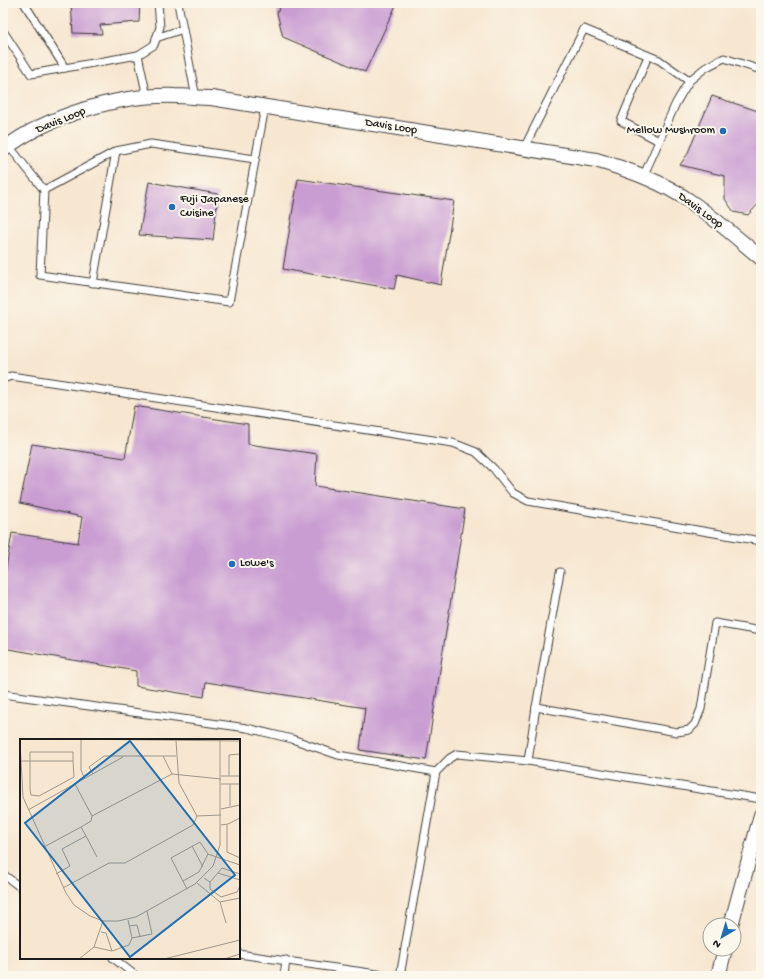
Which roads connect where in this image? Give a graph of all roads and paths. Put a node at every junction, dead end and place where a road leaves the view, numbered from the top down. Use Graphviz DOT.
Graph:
graph roads {
  1 [pos="24,3"];
  2 [pos="158,3"];
  3 [pos="178,3"];
  4 [pos="183,29"];
  5 [pos="3,31"];
  6 [pos="156,38"];
  7 [pos="138,55"];
  8 [pos="648,56"];
  9 [pos="65,68"];
  10 [pos="761,70"];
  11 [pos="689,81"];
  12 [pos="148,98"];
  13 [pos="196,98"];
  14 [pos="265,106"];
  15 [pos="659,141"];
  16 [pos="5,144"];
  17 [pos="524,148"];
  18 [pos="116,151"];
  19 [pos="255,159"];
  20 [pos="643,177"];
  21 [pos="44,190"];
  22 [pos="761,258"];
  23 [pos="93,283"];
  24 [pos="3,379"];
  25 [pos="761,541"];
  26 [pos="560,572"];
  27 [pos="761,631"];
  28 [pos="3,694"];
  29 [pos="536,707"];
  30 [pos="528,761"];
  31 [pos="436,772"];
  32 [pos="761,799"];
  33 [pos="761,815"];
  34 [pos="3,874"];
  35 [pos="20,887"];
  36 [pos="733,917"];
  37 [pos="240,954"];
  38 [pos="723,957"];
  39 [pos="114,959"];
  40 [pos="286,960"];
  41 [pos="339,972"];
  42 [pos="136,976"];
  43 [pos="284,976"];
  44 [pos="391,976"];
  45 [pos="400,976"];
  46 [pos="718,976"];
  1 -- 9 [label="lane"];
  2 -- 6 [label="lane"];
  3 -- 4 [label="lane"];
  4 -- 6 [label="lane"];
  4 -- 13 [label="lane"];
  5 -- 9 [label="lane"];
  6 -- 7 [label="lane"];
  7 -- 9 [label="lane"];
  7 -- 12 [label="lane"];
  8 -- 11 [label="lane"];
  8 -- 15 [label="lane"];
  8 -- 17 [label="lane"];
  10 -- 11 [label="lane"];
  11 -- 15 [label="lane"];
  12 -- 13 [label="street, Davis Loop"];
  12 -- 16 [label="street, Davis Loop"];
  13 -- 14 [label="street, Davis Loop"];
  14 -- 17 [label="street, Davis Loop"];
  14 -- 19 [label="lane"];
  15 -- 20 [label="lane"];
  16 -- 21 [label="lane"];
  17 -- 20 [label="street, Davis Loop"];
  18 -- 19 [label="lane"];
  18 -- 21 [label="lane"];
  18 -- 23 [label="lane"];
  19 -- 23 [label="lane"];
  20 -- 22 [label="street, Davis Loop"];
  21 -- 23 [label="lane"];
  24 -- 25 [label="lane"];
  26 -- 29 [label="lane"];
  27 -- 29 [label="lane"];
  28 -- 31 [label="lane"];
  29 -- 30 [label="lane"];
  30 -- 31 [label="lane"];
  30 -- 32 [label="lane"];
  31 -- 45 [label="lane"];
  33 -- 36 [label="street"];
  34 -- 35 [label="lane"];
  37 -- 40 [label="lane"];
  38 -- 46 [label="street"];
  39 -- 42 [label="lane"];
  40 -- 41 [label="lane"];
  40 -- 43 [label="lane"];
  41 -- 44 [label="lane"];
}
